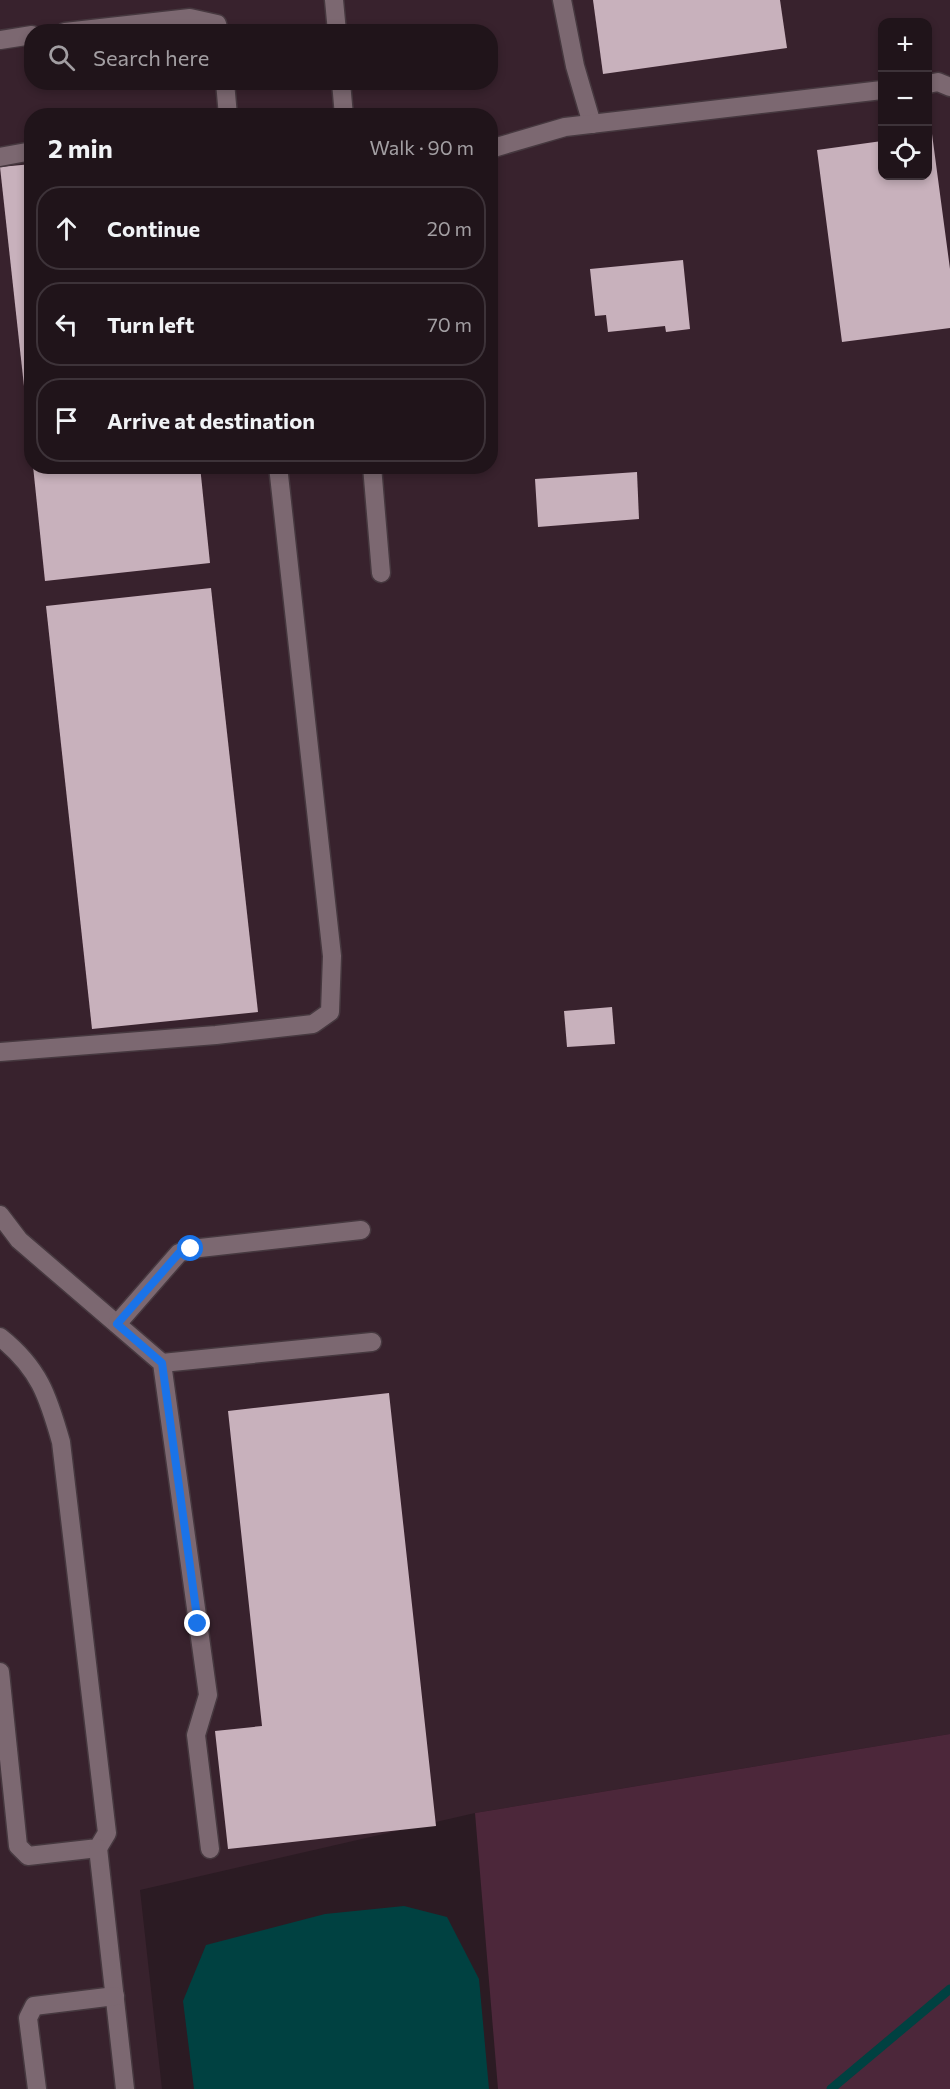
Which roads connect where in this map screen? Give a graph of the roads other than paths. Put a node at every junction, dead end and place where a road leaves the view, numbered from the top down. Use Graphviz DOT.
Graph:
graph roads {
  1 [pos="334,0"];
  2 [pos="562,0"];
  3 [pos="136,24"];
  4 [pos="217,24"];
  5 [pos="336,24"];
  6 [pos="24,36"];
  7 [pos="0,40"];
  8 [pos="932,83"];
  9 [pos="950,87"];
  10 [pos="226,90"];
  11 [pos="342,90"];
  12 [pos="878,90"];
  13 [pos="227,108"];
  14 [pos="343,108"];
  15 [pos="592,124"];
  16 [pos="498,147"];
  17 [pos="24,153"];
  18 [pos="0,158"];
  19 [pos="279,474"];
  20 [pos="373,474"];
  21 [pos="381,573"];
  22 [pos="0,1052"];
  23 [pos="0,1215"];
  24 [pos="361,1230"];
  25 [pos="117,1324"];
  26 [pos="0,1336"];
  27 [pos="372,1342"];
  28 [pos="162,1363"];
  29 [pos="0,1672"];
  30 [pos="98,1848"];
  31 [pos="210,1849"];
  32 [pos="115,1996"];
  33 [pos="37,2089"];
  34 [pos="125,2089"];
  1 -- 5 [label="street"];
  2 -- 15 [label="street"];
  3 -- 4 [label="street"];
  6 -- 7 [label="street"];
  8 -- 9 [label="street"];
  10 -- 13 [label="street"];
  11 -- 14 [label="street"];
  12 -- 15 [label="street"];
  15 -- 16 [label="street"];
  17 -- 18 [label="street"];
  19 -- 22 [label="street"];
  20 -- 21 [label="street"];
  23 -- 25 [label="street"];
  24 -- 25 [label="street"];
  25 -- 28 [label="street"];
  26 -- 30 [label="street"];
  27 -- 28 [label="street"];
  28 -- 31 [label="street"];
  29 -- 30 [label="street"];
  30 -- 32 [label="street"];
  32 -- 33 [label="street"];
  32 -- 34 [label="street"];
}
